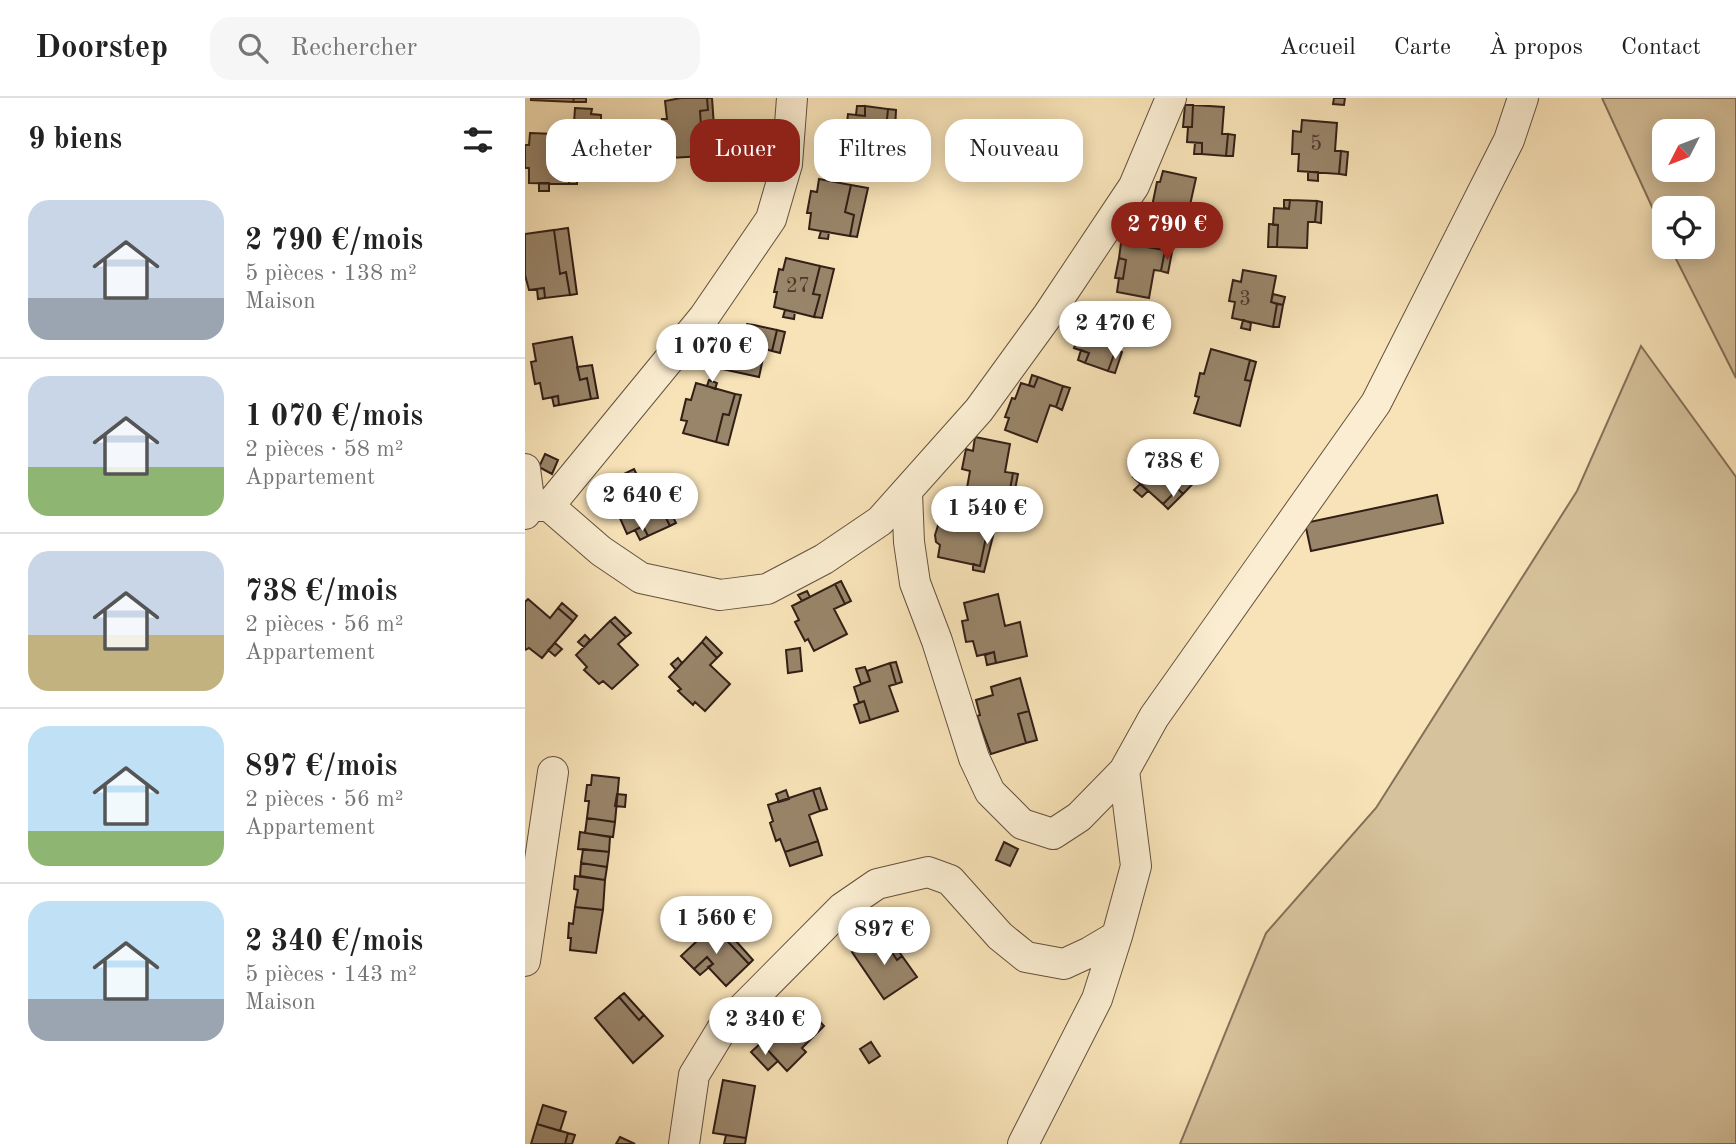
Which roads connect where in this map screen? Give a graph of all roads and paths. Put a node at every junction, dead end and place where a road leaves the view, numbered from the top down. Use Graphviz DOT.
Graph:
graph roads {
  1 [pos="792,98"];
  2 [pos="1171,98"];
  3 [pos="1523,98"];
  4 [pos="525,469"];
  5 [pos="907,493"];
  6 [pos="535,509"];
  7 [pos="1124,771"];
  8 [pos="553,772"];
  9 [pos="1117,936"];
  10 [pos="525,961"];
  11 [pos="684,1144"];
  12 [pos="1023,1144"];
  1 -- 6 [label="street"];
  2 -- 5 [label="street"];
  3 -- 7 [label="street"];
  4 -- 6 [label="street"];
  5 -- 6 [label="street"];
  5 -- 7 [label="street"];
  7 -- 9 [label="street"];
  8 -- 10 [label="street"];
  9 -- 11 [label="street"];
  9 -- 12 [label="street"];
}
